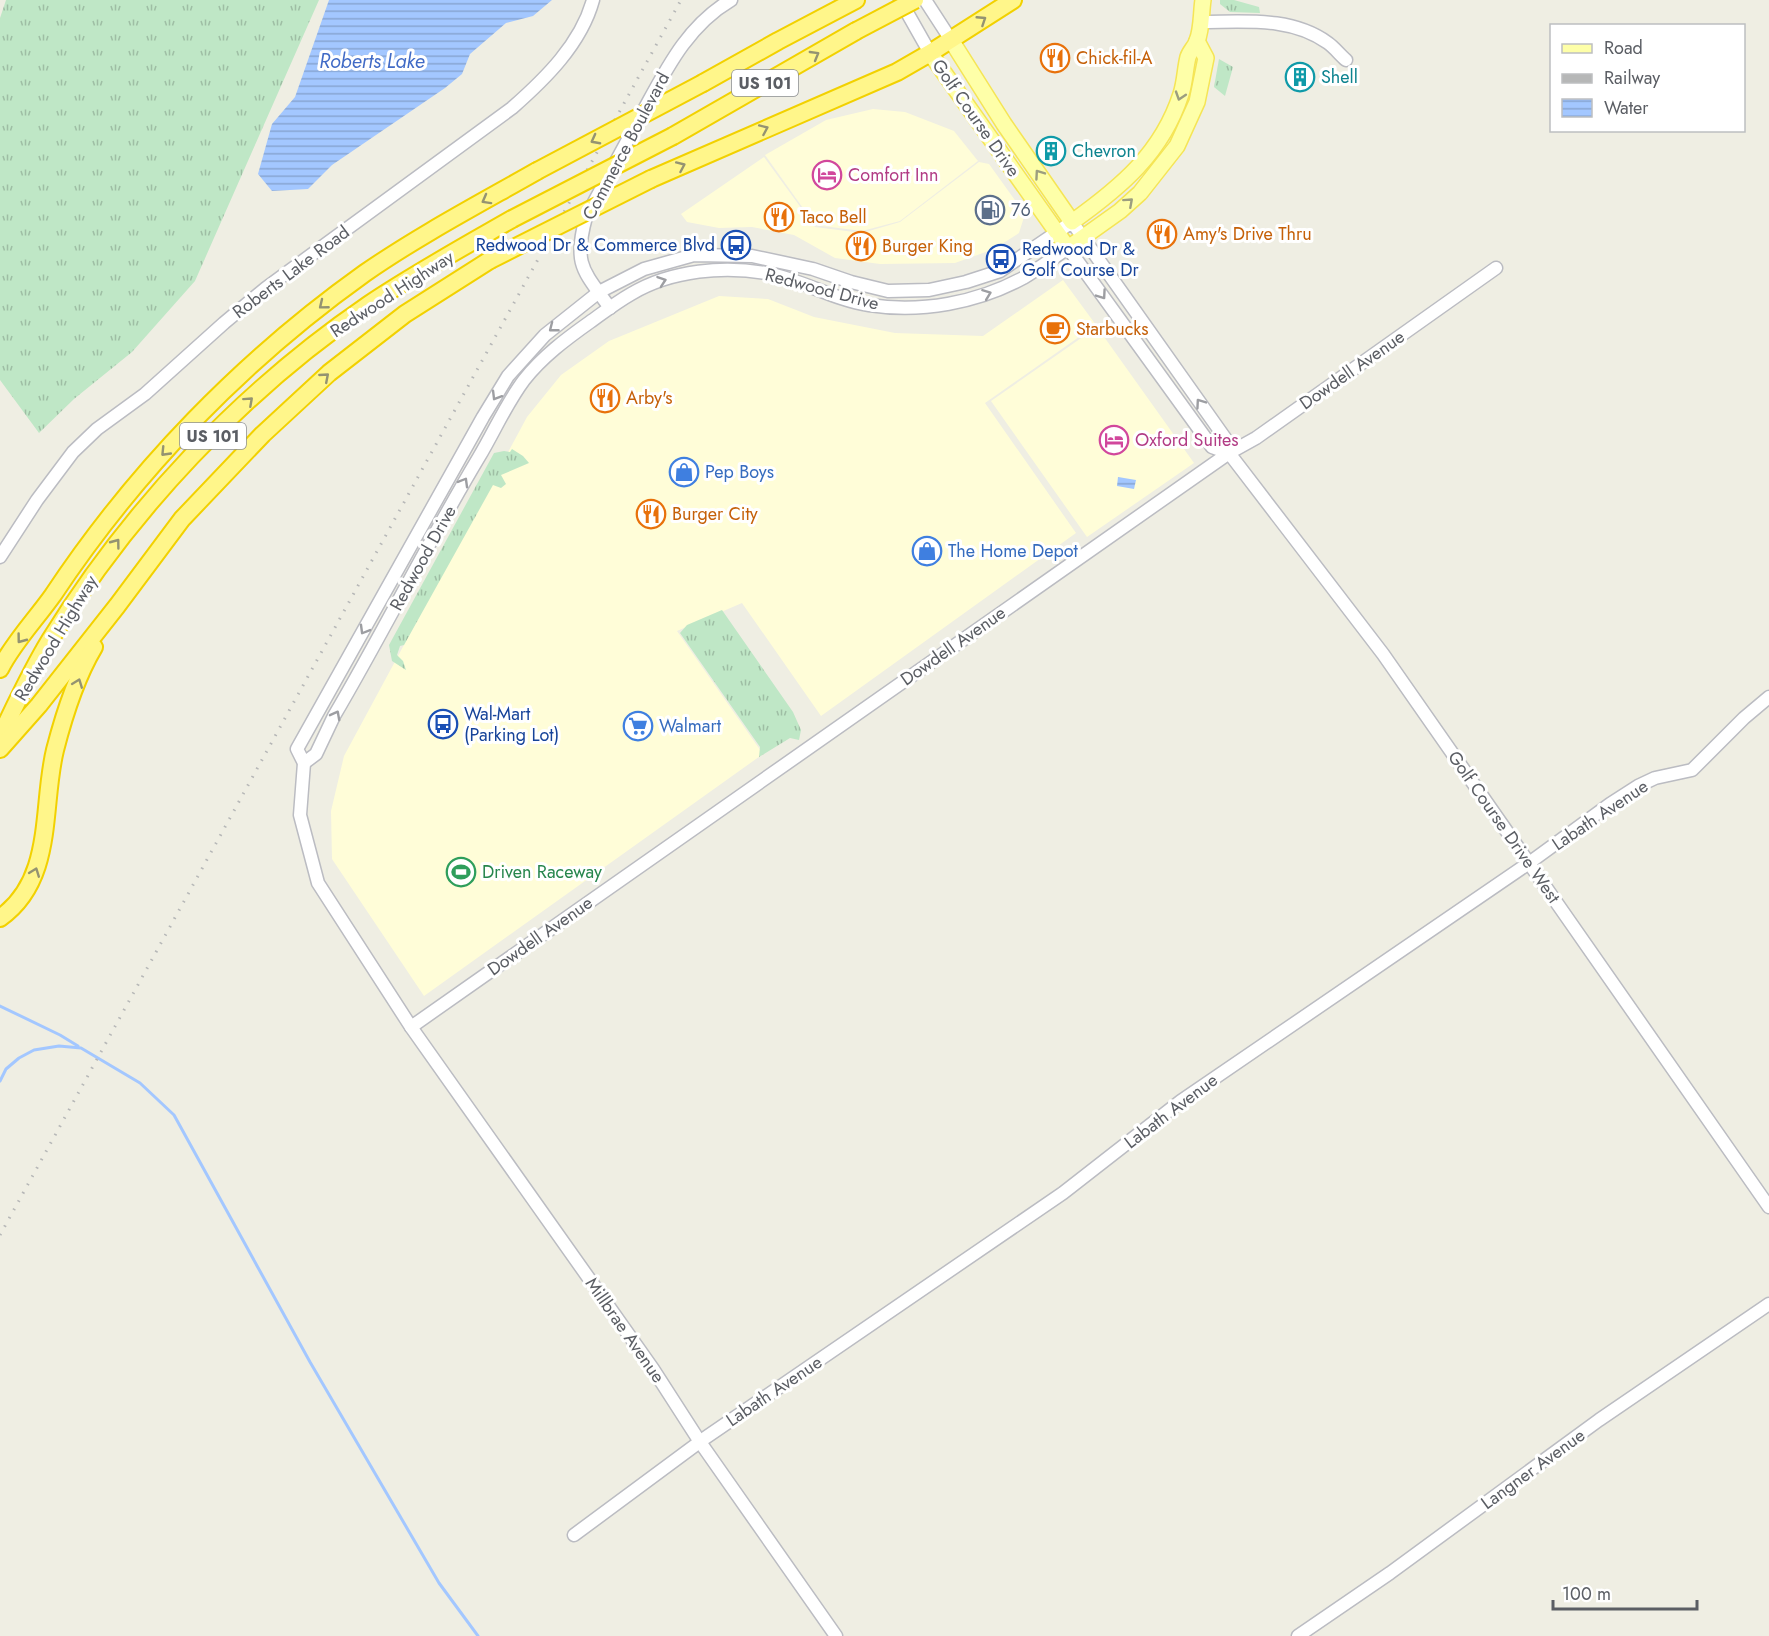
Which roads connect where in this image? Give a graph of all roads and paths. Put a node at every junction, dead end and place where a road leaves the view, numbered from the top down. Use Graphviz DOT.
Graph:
graph roads {
  1 [pos="593,0"];
  2 [pos="731,0"];
  3 [pos="900,0"];
  4 [pos="915,0"];
  5 [pos="925,0"];
  6 [pos="1013,0"];
  7 [pos="1203,0"];
  8 [pos="844,2"];
  9 [pos="1200,22"];
  10 [pos="951,40"];
  11 [pos="1197,41"];
  12 [pos="930,53"];
  13 [pos="1346,60"];
  14 [pos="1072,222"];
  15 [pos="1057,233"];
  16 [pos="1082,237"];
  17 [pos="1068,248"];
  18 [pos="694,255"];
  19 [pos="1496,268"];
  20 [pos="813,269"];
  21 [pos="698,272"];
  22 [pos="808,285"];
  23 [pos="929,290"];
  24 [pos="599,292"];
  25 [pos="930,306"];
  26 [pos="610,308"];
  27 [pos="1229,453"];
  28 [pos="0,557"];
  29 [pos="117,606"];
  30 [pos="1,666"];
  31 [pos="1769,697"];
  32 [pos="0,737"];
  33 [pos="0,749"];
  34 [pos="304,763"];
  35 [pos="1529,863"];
  36 [pos="0,918"];
  37 [pos="411,1027"];
  38 [pos="1769,1207"];
  39 [pos="1769,1304"];
  40 [pos="700,1442"];
  41 [pos="573,1535"];
  42 [pos="836,1636"];
  43 [pos="1298,1636"];
  1 -- 28 [label="street, Roberts Lake Road"];
  2 -- 24 [label="street, Commerce Boulevard"];
  3 -- 12 [label="street, Golf Course Drive"];
  32 -- 4 [label="highway, Redwood Highway / US 101, one-way, bridge"];
  5 -- 10 [label="street, Golf Course Drive"];
  10 -- 6 [label="highway, one-way"];
  7 -- 9 [label="main road, Redwood Drive"];
  8 -- 30 [label="highway, Redwood Highway / US 101, one-way, bridge"];
  9 -- 11 [label="main road, Redwood Drive"];
  9 -- 13 [label="street"];
  10 -- 12 [label="highway"];
  14 -- 10 [label="main road, Golf Course Drive, one-way"];
  11 -- 14 [label="main road, Redwood Drive, one-way"];
  16 -- 11 [label="main road, Redwood Drive, one-way"];
  12 -- 15 [label="main road, Golf Course Drive"];
  29 -- 12 [label="highway, one-way, bridge"];
  14 -- 15 [label="street, Redwood Drive"];
  14 -- 16 [label="street"];
  15 -- 17 [label="main road, Golf Course Drive"];
  15 -- 23 [label="street, Redwood Drive"];
  16 -- 17 [label="main road, Redwood Drive"];
  27 -- 16 [label="street, one-way"];
  25 -- 17 [label="street, Redwood Drive, one-way"];
  17 -- 27 [label="street, one-way"];
  18 -- 20 [label="street, Redwood Drive"];
  18 -- 21 [label="street"];
  18 -- 24 [label="street, Redwood Drive"];
  19 -- 27 [label="street, Dowdell Avenue"];
  20 -- 22 [label="street"];
  20 -- 23 [label="street, Redwood Drive"];
  21 -- 22 [label="street, Redwood Drive"];
  26 -- 21 [label="street, Redwood Drive, one-way"];
  22 -- 25 [label="street, Redwood Drive"];
  23 -- 25 [label="street"];
  24 -- 26 [label="street, Commerce Boulevard"];
  24 -- 34 [label="street, Redwood Drive, one-way"];
  34 -- 26 [label="street, Redwood Drive, one-way"];
  27 -- 35 [label="street, Golf Course Drive West"];
  27 -- 37 [label="street, Dowdell Avenue"];
  29 -- 33 [label="highway"];
  36 -- 29 [label="highway, one-way"];
  31 -- 35 [label="street, Labath Avenue"];
  34 -- 37 [label="street, Redwood Drive"];
  35 -- 38 [label="street, Golf Course Drive West"];
  35 -- 40 [label="street, Labath Avenue"];
  37 -- 40 [label="street, Millbrae Avenue"];
  39 -- 43 [label="street, Langner Avenue"];
  40 -- 41 [label="street, Labath Avenue"];
  40 -- 42 [label="street, Millbrae Avenue"];
}
